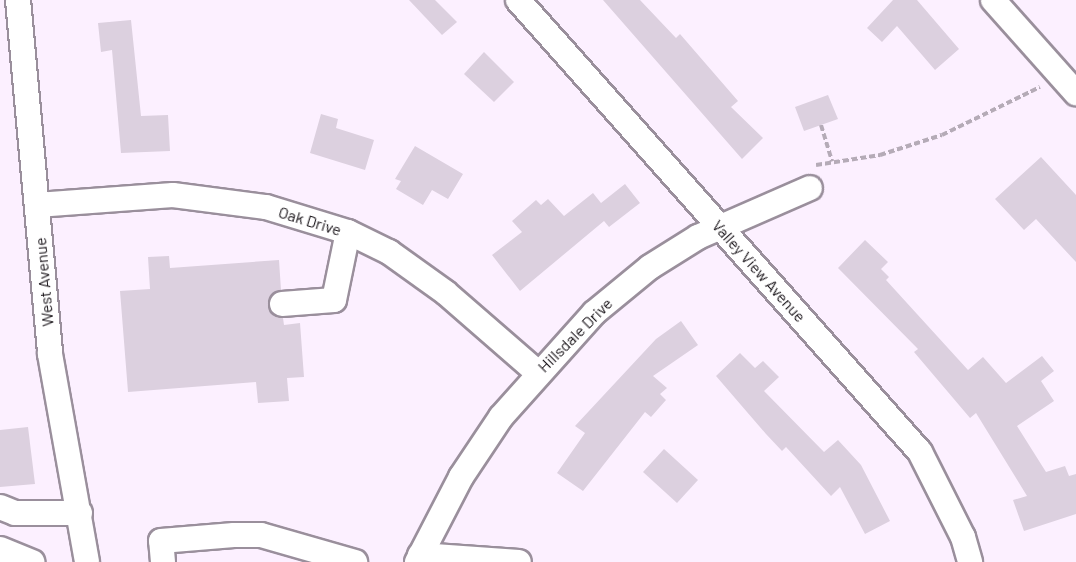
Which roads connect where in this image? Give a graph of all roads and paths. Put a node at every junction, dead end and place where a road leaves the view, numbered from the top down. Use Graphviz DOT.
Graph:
graph roads {
  1 [pos="18,0"];
  2 [pos="518,0"];
  3 [pos="993,0"];
  4 [pos="1046,84"];
  5 [pos="1076,93"];
  6 [pos="821,125"];
  7 [pos="832,161"];
  8 [pos="810,177"];
  9 [pos="37,205"];
  10 [pos="721,228"];
  11 [pos="348,232"];
  12 [pos="282,304"];
  13 [pos="537,372"];
  14 [pos="0,507"];
  15 [pos="80,513"];
  16 [pos="0,549"];
  17 [pos="162,551"];
  18 [pos="418,558"];
  19 [pos="346,561"];
  20 [pos="33,562"];
  21 [pos="87,562"];
  22 [pos="519,562"];
  23 [pos="970,562"];
  1 -- 9 [label="street, West Avenue"];
  2 -- 10 [label="street, Valley View Avenue"];
  3 -- 5 [label="street"];
  4 -- 7 [label="path"];
  6 -- 7 [label="path"];
  7 -- 8 [label="path"];
  8 -- 10 [label="street, Hillsdale Drive"];
  9 -- 11 [label="street, Oak Drive"];
  9 -- 15 [label="street, West Avenue"];
  10 -- 13 [label="street, Hillsdale Drive"];
  10 -- 23 [label="street, Valley View Avenue"];
  11 -- 12 [label="street"];
  11 -- 13 [label="street, Oak Drive"];
  13 -- 18 [label="street, Hillsdale Drive"];
  14 -- 15 [label="street"];
  15 -- 21 [label="street, West Avenue"];
  16 -- 20 [label="street"];
  17 -- 19 [label="street"];
  18 -- 22 [label="street"];
}
